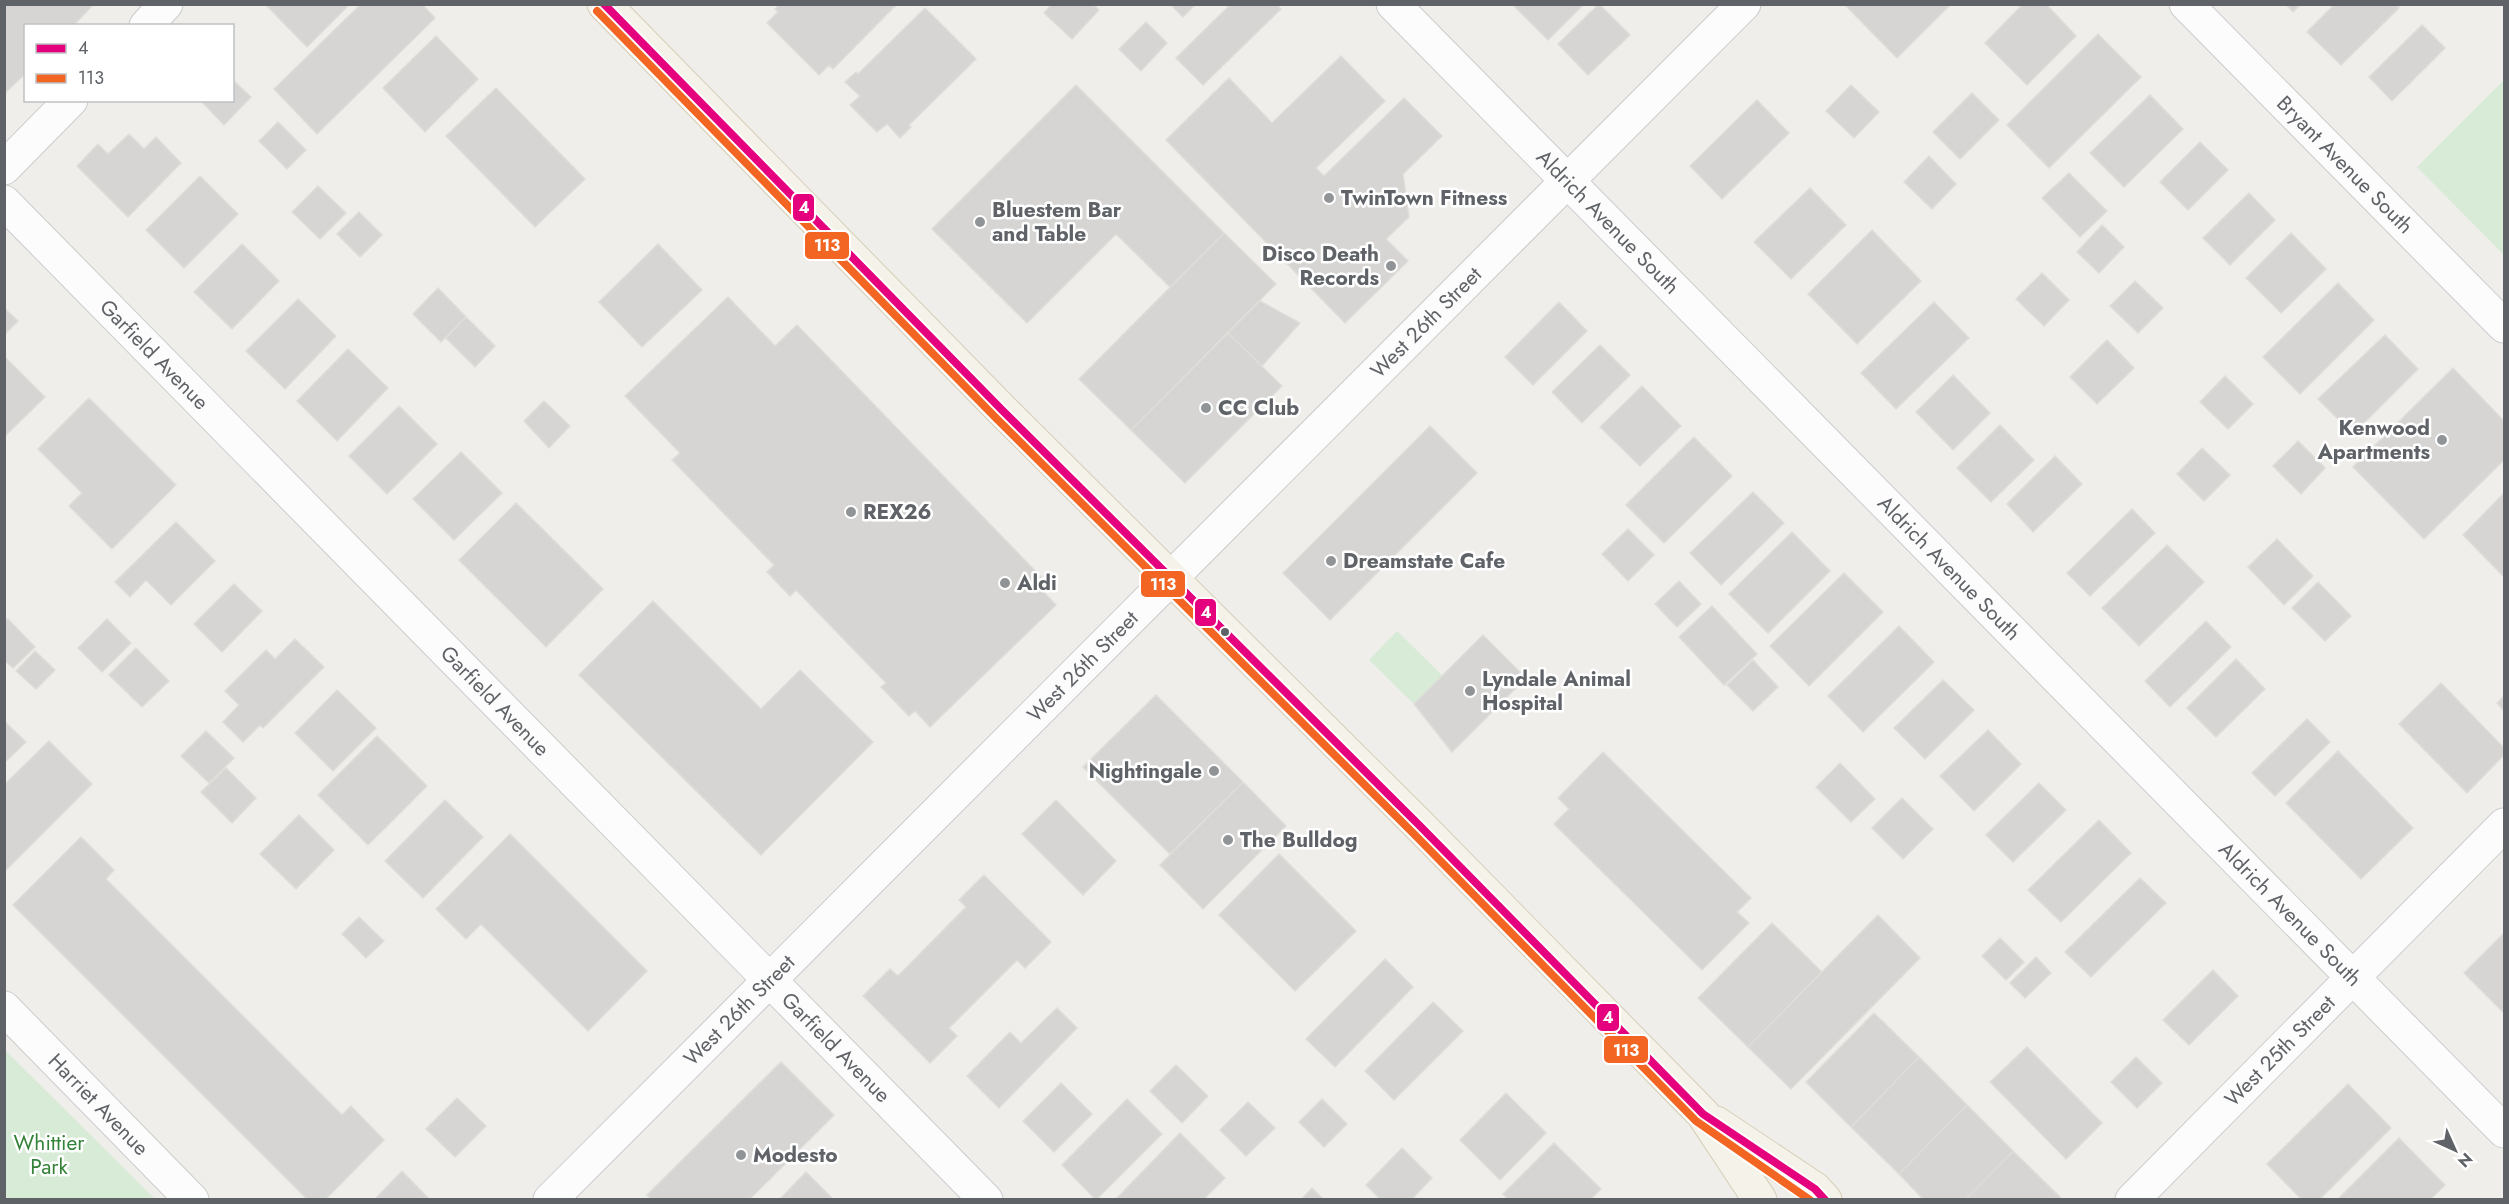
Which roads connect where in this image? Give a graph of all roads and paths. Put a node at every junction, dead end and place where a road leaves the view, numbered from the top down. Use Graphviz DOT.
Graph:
graph roads {
  1 [pos="166,4"];
  2 [pos="604,4"];
  3 [pos="1393,4"];
  4 [pos="1744,4"];
  5 [pos="2186,4"];
  6 [pos="148,24"];
  7 [pos="69,102"];
  8 [pos="4,168"];
  9 [pos="1566,181"];
  10 [pos="4,202"];
  11 [pos="2505,326"];
  12 [pos="1169,577"];
  13 [pos="2505,825"];
  14 [pos="2352,977"];
  15 [pos="767,980"];
  16 [pos="4,1008"];
  17 [pos="1703,1114"];
  18 [pos="2505,1131"];
  19 [pos="192,1200"];
  20 [pos="550,1200"];
  21 [pos="986,1200"];
  22 [pos="1760,1200"];
  23 [pos="1825,1200"];
  24 [pos="2132,1200"];
  1 -- 6 [label="street"];
  2 -- 12 [label="main road"];
  3 -- 9 [label="street, Aldrich Avenue South"];
  4 -- 9 [label="street, West 26th Street"];
  5 -- 11 [label="street, Bryant Avenue South"];
  7 -- 8 [label="street"];
  9 -- 12 [label="street, West 26th Street"];
  9 -- 14 [label="street, Aldrich Avenue South"];
  10 -- 15 [label="street, Garfield Avenue"];
  12 -- 15 [label="street, West 26th Street"];
  12 -- 17 [label="main road"];
  13 -- 14 [label="street, West 25th Street"];
  14 -- 18 [label="street, Aldrich Avenue South"];
  14 -- 24 [label="street, West 25th Street"];
  15 -- 20 [label="street, West 26th Street"];
  15 -- 21 [label="street, Garfield Avenue"];
  16 -- 19 [label="street, Harriet Avenue"];
  17 -- 22 [label="main road"];
  17 -- 23 [label="main road"];
}
